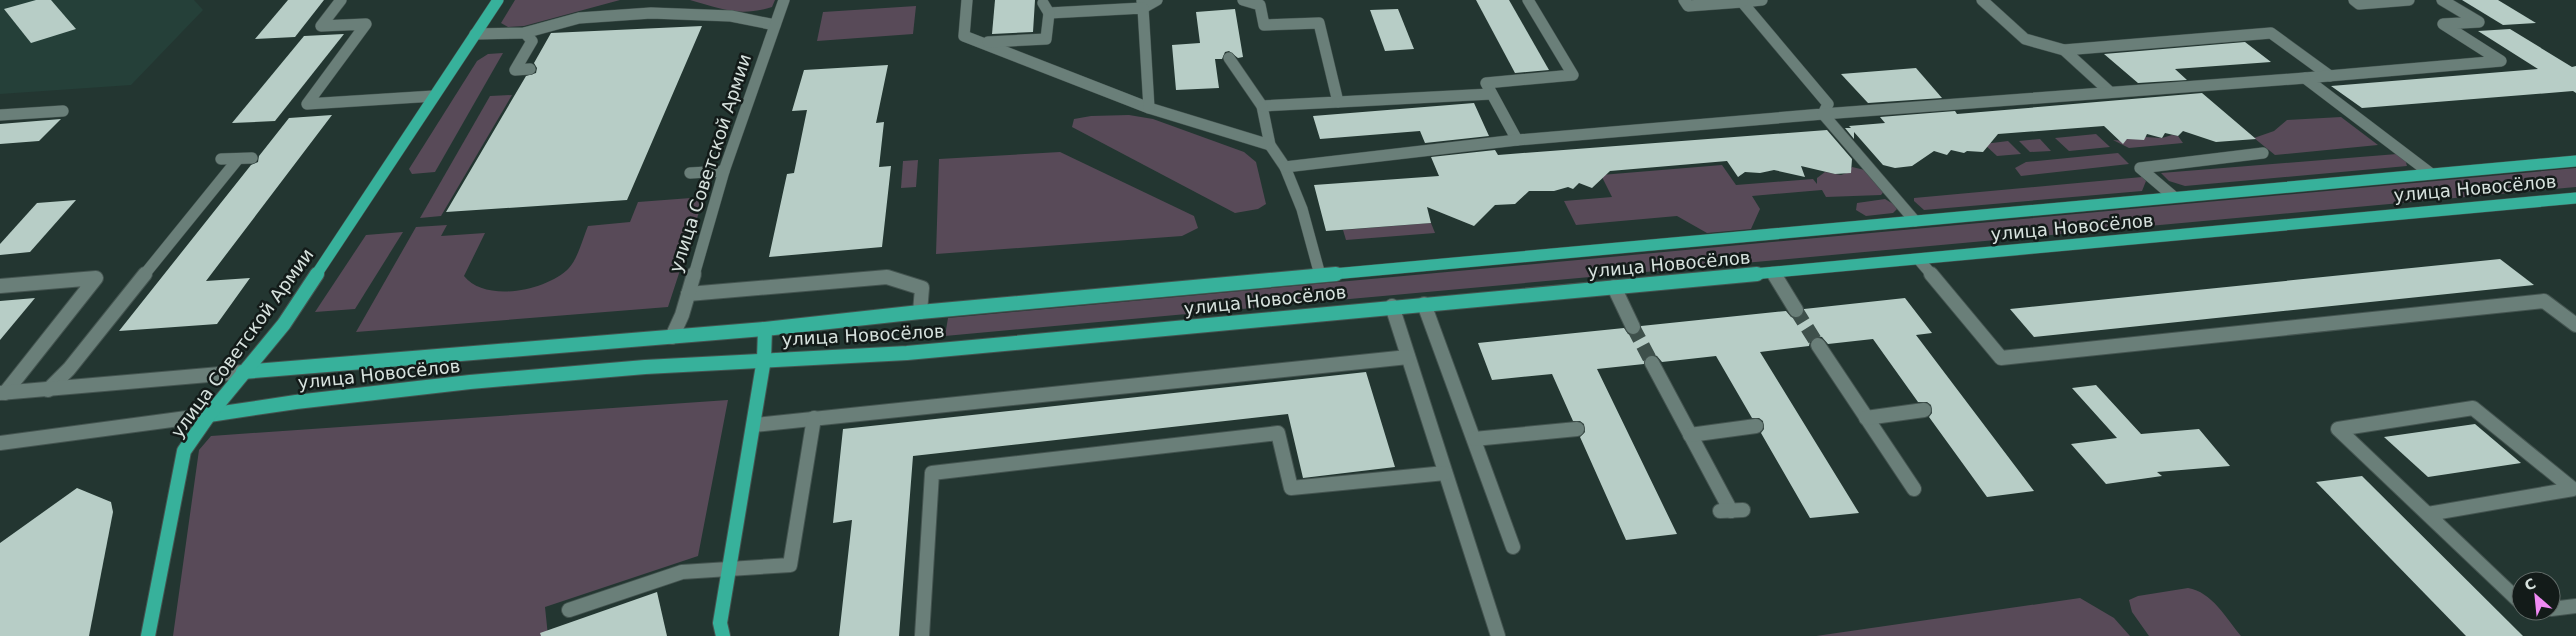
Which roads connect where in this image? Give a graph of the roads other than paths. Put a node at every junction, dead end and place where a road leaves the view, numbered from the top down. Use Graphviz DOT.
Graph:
graph roads {
  1 [pos="342,0"];
  2 [pos="498,0"];
  3 [pos="784,0"];
  4 [pos="967,0"];
  5 [pos="1157,0"];
  6 [pos="1245,0"];
  7 [pos="1528,0"];
  8 [pos="1684,0"];
  9 [pos="1762,0"];
  10 [pos="1982,0"];
  11 [pos="2354,0"];
  12 [pos="2409,0"];
  13 [pos="2442,0"];
  14 [pos="1742,2"];
  15 [pos="1043,3"];
  16 [pos="1142,4"];
  17 [pos="1050,12"];
  18 [pos="775,25"];
  19 [pos="526,33"];
  20 [pos="475,34"];
  21 [pos="983,43"];
  22 [pos="2064,50"];
  23 [pos="1229,58"];
  24 [pos="530,69"];
  25 [pos="2330,76"];
  26 [pos="2305,78"];
  27 [pos="2110,92"];
  28 [pos="1491,94"];
  29 [pos="434,96"];
  30 [pos="1338,102"];
  31 [pos="1262,106"];
  32 [pos="1149,108"];
  33 [pos="64,111"];
  34 [pos="1823,114"];
  35 [pos="0,115"];
  36 [pos="1517,140"];
  37 [pos="1270,145"];
  38 [pos="2263,153"];
  39 [pos="252,158"];
  40 [pos="221,159"];
  41 [pos="238,159"];
  42 [pos="2576,160"];
  43 [pos="1285,167"];
  44 [pos="724,171"];
  45 [pos="690,174"];
  46 [pos="2430,174"];
  47 [pos="2174,197"];
  48 [pos="2576,198"];
  49 [pos="1915,221"];
  50 [pos="1920,260"];
  51 [pos="1773,273"];
  52 [pos="1320,275"];
  53 [pos="0,286"];
  54 [pos="1614,287"];
  55 [pos="688,294"];
  56 [pos="1424,304"];
  57 [pos="1392,306"];
  58 [pos="1796,310"];
  59 [pos="920,312"];
  60 [pos="2576,325"];
  61 [pos="1634,327"];
  62 [pos="765,329"];
  63 [pos="672,337"];
  64 [pos="1818,346"];
  65 [pos="1408,358"];
  66 [pos="764,359"];
  67 [pos="1652,363"];
  68 [pos="243,372"];
  69 [pos="48,390"];
  70 [pos="3,393"];
  71 [pos="1924,410"];
  72 [pos="209,415"];
  73 [pos="814,418"];
  74 [pos="1866,418"];
  75 [pos="754,425"];
  76 [pos="1756,426"];
  77 [pos="1577,429"];
  78 [pos="1690,435"];
  79 [pos="1474,438"];
  80 [pos="0,443"];
  81 [pos="1445,473"];
  82 [pos="1914,489"];
  83 [pos="1731,511"];
  84 [pos="2428,514"];
  85 [pos="1513,548"];
  86 [pos="728,568"];
  87 [pos="2511,593"];
  88 [pos="2576,606"];
  89 [pos="2561,608"];
  90 [pos="569,610"];
  91 [pos="148,636"];
  92 [pos="723,636"];
  93 [pos="922,636"];
  94 [pos="1498,636"];
  1 -- 29 [label="street"];
  2 -- 20 [label="main road, улица Советской Армии"];
  3 -- 18 [label="street, улица Советской Армии"];
  4 -- 21 [label="street"];
  5 -- 16 [label="street"];
  6 -- 30 [label="street"];
  7 -- 28 [label="street"];
  8 -- 14 [label="street"];
  9 -- 14 [label="street"];
  10 -- 22 [label="street"];
  11 -- 12 [label="street"];
  13 -- 25 [label="street"];
  14 -- 34 [label="street"];
  15 -- 17 [label="street"];
  16 -- 17 [label="street"];
  16 -- 32 [label="street"];
  17 -- 21 [label="street"];
  18 -- 19 [label="street"];
  18 -- 44 [label="street, улица Советской Армии"];
  19 -- 20 [label="street"];
  19 -- 24 [label="street"];
  20 -- 29 [label="main road, улица Советской Армии"];
  21 -- 32 [label="street"];
  22 -- 25 [label="street"];
  22 -- 27 [label="street"];
  23 -- 31 [label="street"];
  25 -- 26 [label="street"];
  26 -- 27 [label="street"];
  26 -- 46 [label="street"];
  27 -- 34 [label="street"];
  28 -- 30 [label="street"];
  28 -- 36 [label="street"];
  29 -- 68 [label="main road, улица Советской Армии"];
  30 -- 31 [label="street"];
  31 -- 37 [label="street"];
  32 -- 37 [label="street"];
  33 -- 35 [label="street"];
  34 -- 36 [label="street"];
  34 -- 49 [label="street"];
  36 -- 43 [label="street"];
  37 -- 43 [label="street"];
  38 -- 47 [label="street"];
  39 -- 41 [label="street"];
  40 -- 41 [label="street"];
  41 -- 69 [label="street"];
  42 -- 46 [label="main road, улица Новосёлов"];
  43 -- 52 [label="street"];
  44 -- 45 [label="street"];
  44 -- 55 [label="street, улица Советской Армии"];
  46 -- 47 [label="main road, улица Новосёлов"];
  47 -- 49 [label="main road, улица Новосёлов"];
  48 -- 50 [label="main road, улица Новосёлов"];
  49 -- 52 [label="main road, улица Новосёлов"];
  50 -- 51 [label="main road, улица Новосёлов"];
  50 -- 60 [label="street"];
  51 -- 54 [label="main road, улица Новосёлов"];
  51 -- 58 [label="street"];
  52 -- 59 [label="main road, улица Новосёлов"];
  53 -- 70 [label="street"];
  54 -- 56 [label="main road, улица Новосёлов"];
  54 -- 61 [label="street"];
  55 -- 59 [label="street"];
  55 -- 63 [label="street, улица Советской Армии"];
  56 -- 57 [label="main road, улица Новосёлов"];
  56 -- 79 [label="street"];
  57 -- 65 [label="street"];
  57 -- 66 [label="main road, улица Новосёлов"];
  59 -- 62 [label="main road, улица Новосёлов"];
  62 -- 63 [label="main road, улица Новосёлов"];
  62 -- 66 [label="main road, улица Новосёлов"];
  63 -- 68 [label="main road, улица Новосёлов"];
  64 -- 74 [label="street"];
  65 -- 73 [label="street"];
  65 -- 81 [label="street"];
  66 -- 72 [label="main road, улица Новосёлов"];
  66 -- 75 [label="main road"];
  67 -- 78 [label="street"];
  68 -- 69 [label="street, улица Новосёлов"];
  68 -- 72 [label="main road, улица Советской Армии"];
  69 -- 70 [label="street, улица Новосёлов"];
  71 -- 74 [label="street"];
  72 -- 80 [label="street, улица Новосёлов"];
  72 -- 91 [label="main road, улица Советской Армии"];
  73 -- 75 [label="street"];
  73 -- 86 [label="street"];
  74 -- 82 [label="street"];
  75 -- 86 [label="main road"];
  76 -- 78 [label="street"];
  77 -- 79 [label="street"];
  78 -- 83 [label="street"];
  79 -- 85 [label="street"];
  81 -- 93 [label="street"];
  81 -- 94 [label="street"];
  84 -- 84 [label="street"];
  84 -- 87 [label="street"];
  86 -- 90 [label="street"];
  86 -- 92 [label="main road"];
  88 -- 89 [label="street"];
}
